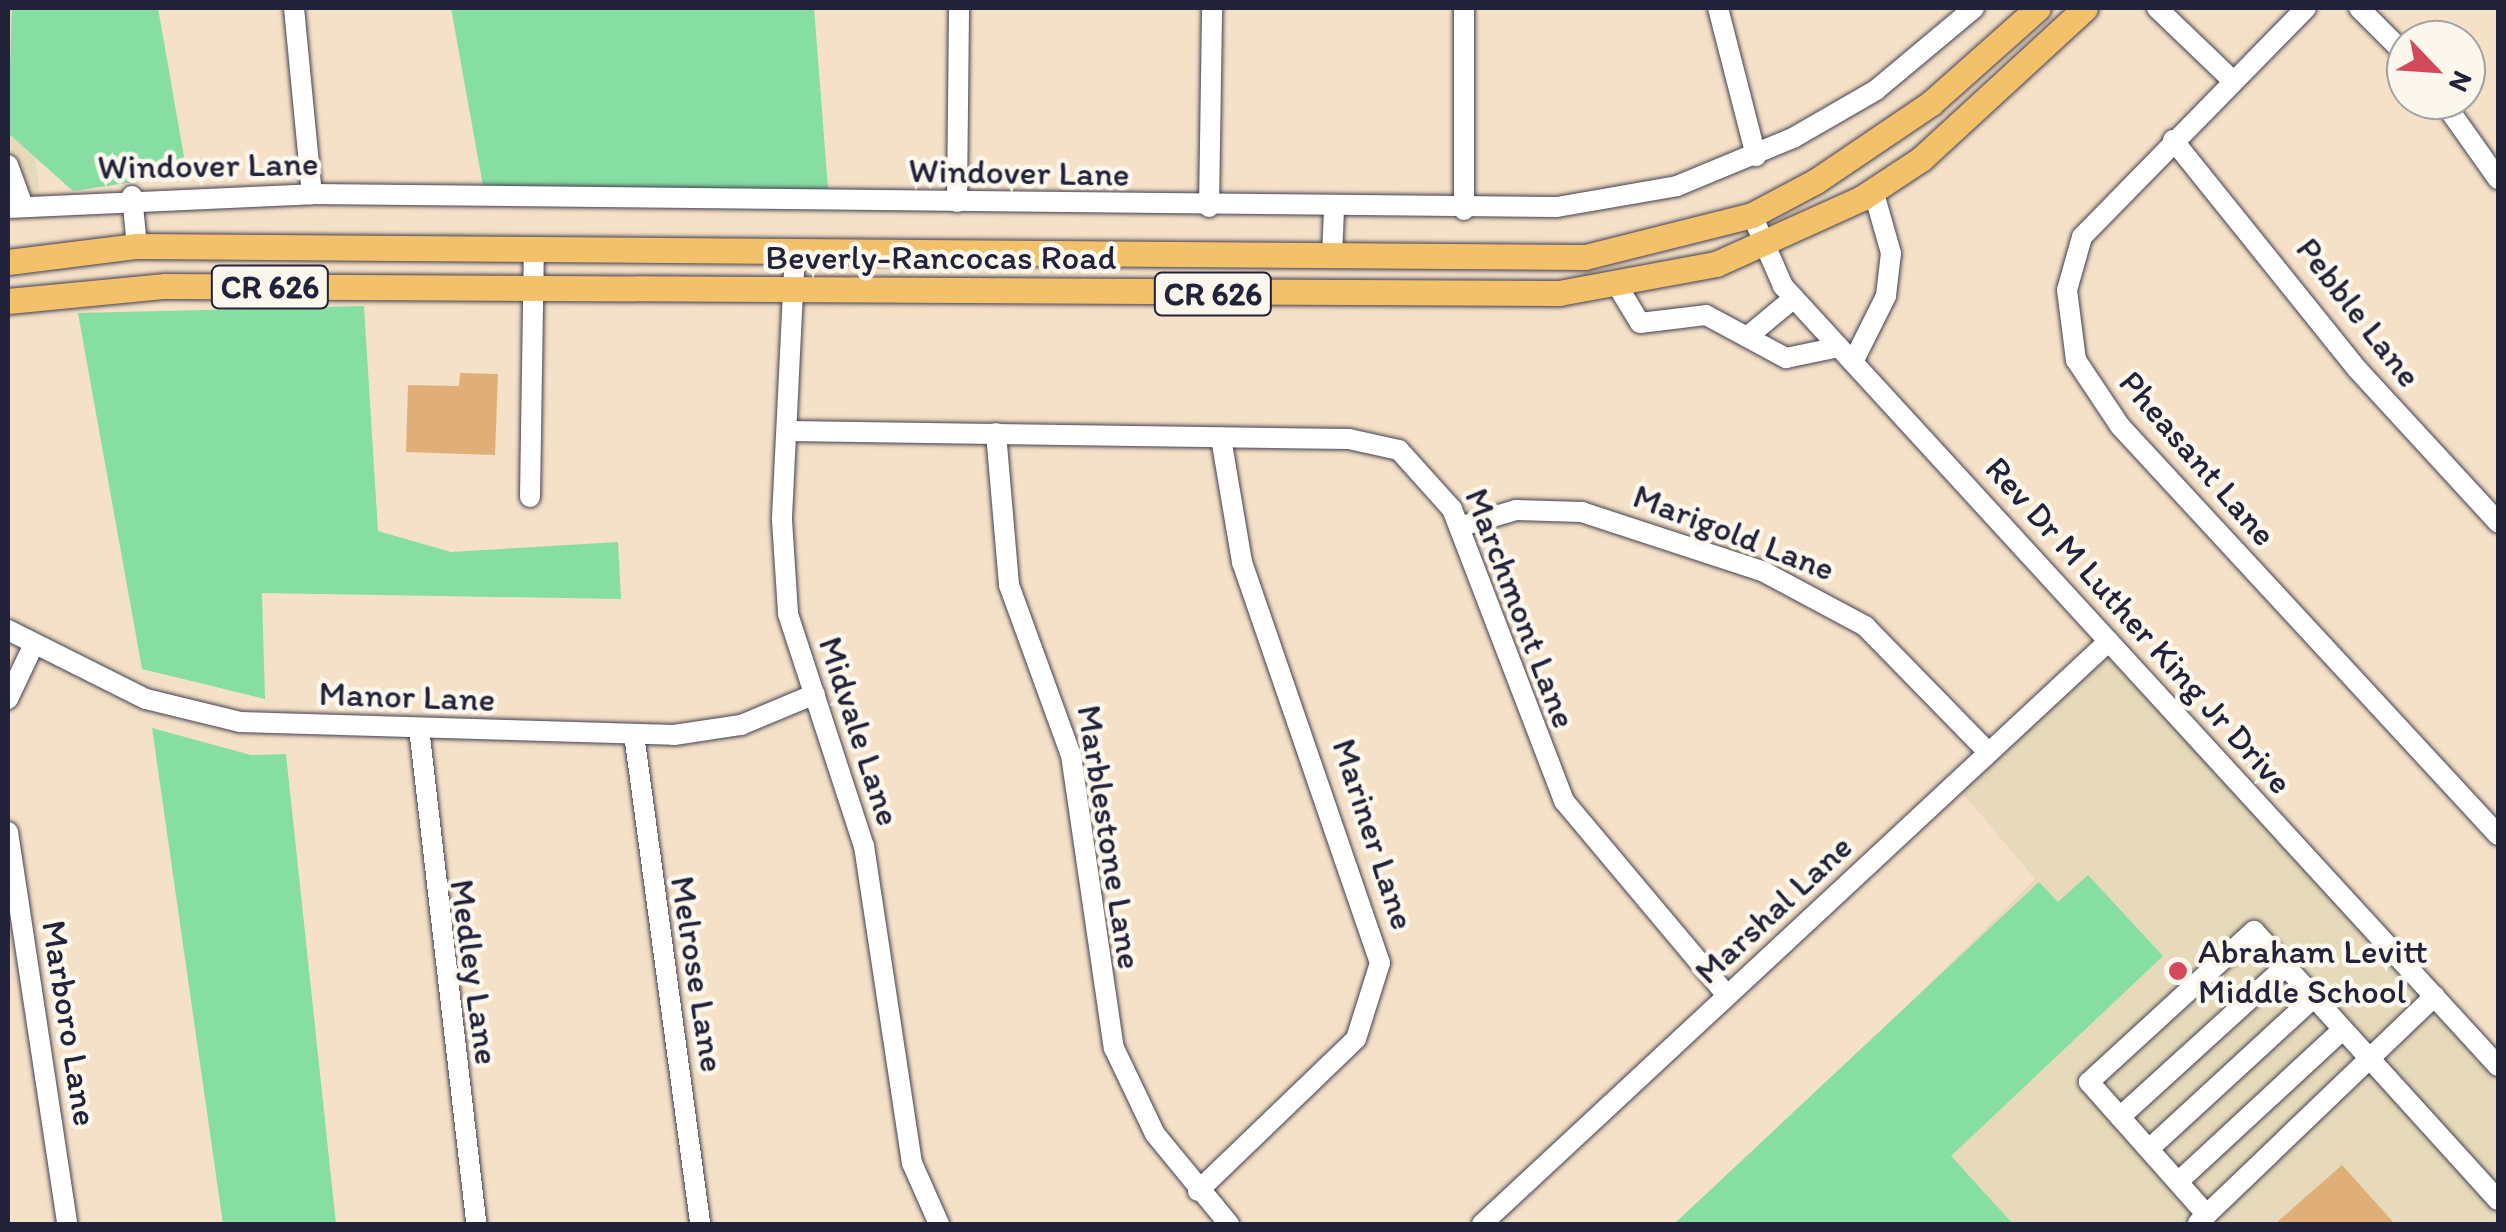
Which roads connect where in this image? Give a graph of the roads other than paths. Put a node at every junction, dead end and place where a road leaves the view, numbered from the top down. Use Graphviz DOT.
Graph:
graph roads {
  1 [pos="294,8"];
  2 [pos="960,8"];
  3 [pos="1212,8"];
  4 [pos="1464,8"];
  5 [pos="1718,8"];
  6 [pos="1974,8"];
  7 [pos="2038,8"];
  8 [pos="2085,8"];
  9 [pos="2156,8"];
  10 [pos="2306,8"];
  11 [pos="2358,8"];
  12 [pos="2386,35"];
  13 [pos="2233,81"];
  14 [pos="2456,120"];
  15 [pos="2173,140"];
  16 [pos="1756,156"];
  17 [pos="8,164"];
  18 [pos="2498,180"];
  19 [pos="1873,190"];
  20 [pos="312,194"];
  21 [pos="132,196"];
  22 [pos="957,202"];
  23 [pos="15,207"];
  24 [pos="1209,207"];
  25 [pos="1334,209"];
  26 [pos="1464,210"];
  27 [pos="1752,215"];
  28 [pos="137,246"];
  29 [pos="534,247"];
  30 [pos="1763,249"];
  31 [pos="795,250"];
  32 [pos="1332,257"];
  33 [pos="8,262"];
  34 [pos="1617,285"];
  35 [pos="533,289"];
  36 [pos="796,291"];
  37 [pos="1142,294"];
  38 [pos="1794,298"];
  39 [pos="8,301"];
  40 [pos="1747,337"];
  41 [pos="1846,354"];
  42 [pos="788,431"];
  43 [pos="996,433"];
  44 [pos="1221,438"];
  45 [pos="530,497"];
  46 [pos="2498,522"];
  47 [pos="1459,527"];
  48 [pos="8,630"];
  49 [pos="2109,641"];
  50 [pos="34,644"];
  51 [pos="815,694"];
  52 [pos="8,699"];
  53 [pos="419,728"];
  54 [pos="634,734"];
  55 [pos="1989,753"];
  56 [pos="8,832"];
  57 [pos="2498,835"];
  58 [pos="2285,966"];
  59 [pos="1727,995"];
  60 [pos="2435,996"];
  61 [pos="2313,998"];
  62 [pos="2342,1030"];
  63 [pos="2368,1060"];
  64 [pos="2498,1066"];
  65 [pos="2120,1116"];
  66 [pos="2149,1149"];
  67 [pos="2178,1182"];
  68 [pos="1198,1190"];
  69 [pos="2498,1200"];
  70 [pos="2202,1220"];
  71 [pos="67,1224"];
  72 [pos="476,1224"];
  73 [pos="700,1224"];
  74 [pos="939,1224"];
  75 [pos="1228,1224"];
  76 [pos="1482,1224"];
  1 -- 20 [label="street"];
  2 -- 22 [label="street"];
  3 -- 24 [label="street"];
  4 -- 26 [label="street"];
  5 -- 16 [label="street"];
  6 -- 16 [label="street, Windover Lane"];
  7 -- 27 [label="main road, Beverly-Rancocas Road / CR 626"];
  8 -- 19 [label="main road, Beverly-Rancocas Road / CR 626"];
  9 -- 13 [label="street"];
  10 -- 13 [label="street, Pheasant Lane"];
  11 -- 12 [label="street"];
  13 -- 15 [label="street, Pheasant Lane"];
  14 -- 18 [label="street"];
  15 -- 46 [label="street, Pebble Lane"];
  15 -- 57 [label="street, Pheasant Lane"];
  16 -- 26 [label="street, Windover Lane"];
  17 -- 23 [label="street"];
  19 -- 30 [label="main road, Beverly-Rancocas Road / CR 626"];
  19 -- 41 [label="street"];
  20 -- 21 [label="street, Windover Lane"];
  20 -- 22 [label="street, Windover Lane"];
  21 -- 23 [label="street, Windover Lane"];
  21 -- 28 [label="street"];
  22 -- 24 [label="street, Windover Lane"];
  24 -- 25 [label="street, Windover Lane"];
  25 -- 26 [label="street, Windover Lane"];
  25 -- 32 [label="street"];
  27 -- 30 [label="street, Rev Dr M Luther King Jr Drive"];
  27 -- 32 [label="main road, Beverly-Rancocas Road / CR 626"];
  28 -- 29 [label="main road, Beverly-Rancocas Road / CR 626"];
  28 -- 33 [label="main road, Beverly-Rancocas Road / CR 626"];
  29 -- 31 [label="main road, Beverly-Rancocas Road / CR 626"];
  29 -- 35 [label="street"];
  30 -- 34 [label="main road, Beverly-Rancocas Road / CR 626"];
  30 -- 38 [label="street, Rev Dr M Luther King Jr Drive"];
  31 -- 32 [label="main road, Beverly-Rancocas Road / CR 626"];
  31 -- 36 [label="street, Midvale Lane"];
  32 -- 37 [label="main road"];
  34 -- 37 [label="main road, Beverly-Rancocas Road / CR 626"];
  34 -- 40 [label="street"];
  35 -- 36 [label="main road, Beverly-Rancocas Road / CR 626"];
  35 -- 39 [label="main road, Beverly-Rancocas Road / CR 626"];
  35 -- 45 [label="street"];
  36 -- 37 [label="main road, Beverly-Rancocas Road / CR 626"];
  36 -- 42 [label="street, Midvale Lane"];
  38 -- 40 [label="street"];
  38 -- 41 [label="street, Rev Dr M Luther King Jr Drive"];
  40 -- 41 [label="street"];
  41 -- 49 [label="street, Rev Dr M Luther King Jr Drive"];
  42 -- 43 [label="street, Marchmont Lane"];
  42 -- 51 [label="street, Midvale Lane"];
  43 -- 44 [label="street, Marchmont Lane"];
  43 -- 68 [label="street, Marblestone Lane"];
  44 -- 47 [label="street, Marchmont Lane"];
  44 -- 68 [label="street, Mariner Lane"];
  47 -- 55 [label="street, Marigold Lane"];
  47 -- 59 [label="street, Marchmont Lane"];
  48 -- 50 [label="street, Manor Lane"];
  49 -- 55 [label="street, Marshal Lane"];
  49 -- 60 [label="street, Rev Dr M Luther King Jr Drive"];
  50 -- 52 [label="street"];
  50 -- 53 [label="street, Manor Lane"];
  51 -- 54 [label="street, Manor Lane"];
  51 -- 74 [label="street, Midvale Lane"];
  53 -- 54 [label="street, Manor Lane"];
  53 -- 72 [label="street, Medley Lane"];
  54 -- 73 [label="street, Melrose Lane"];
  55 -- 59 [label="street, Marshal Lane"];
  56 -- 71 [label="street, Marboro Lane"];
  58 -- 61 [label="street"];
  58 -- 65 [label="street"];
  58 -- 65 [label="street"];
  59 -- 76 [label="street, Marshal Lane"];
  60 -- 63 [label="street"];
  60 -- 64 [label="street, Rev Dr M Luther King Jr Drive"];
  61 -- 62 [label="street"];
  61 -- 66 [label="street"];
  62 -- 63 [label="street"];
  62 -- 67 [label="street"];
  63 -- 69 [label="street"];
  63 -- 70 [label="street"];
  65 -- 66 [label="street"];
  66 -- 67 [label="street"];
  67 -- 70 [label="street"];
  68 -- 75 [label="street, Marblestone Lane"];
}
